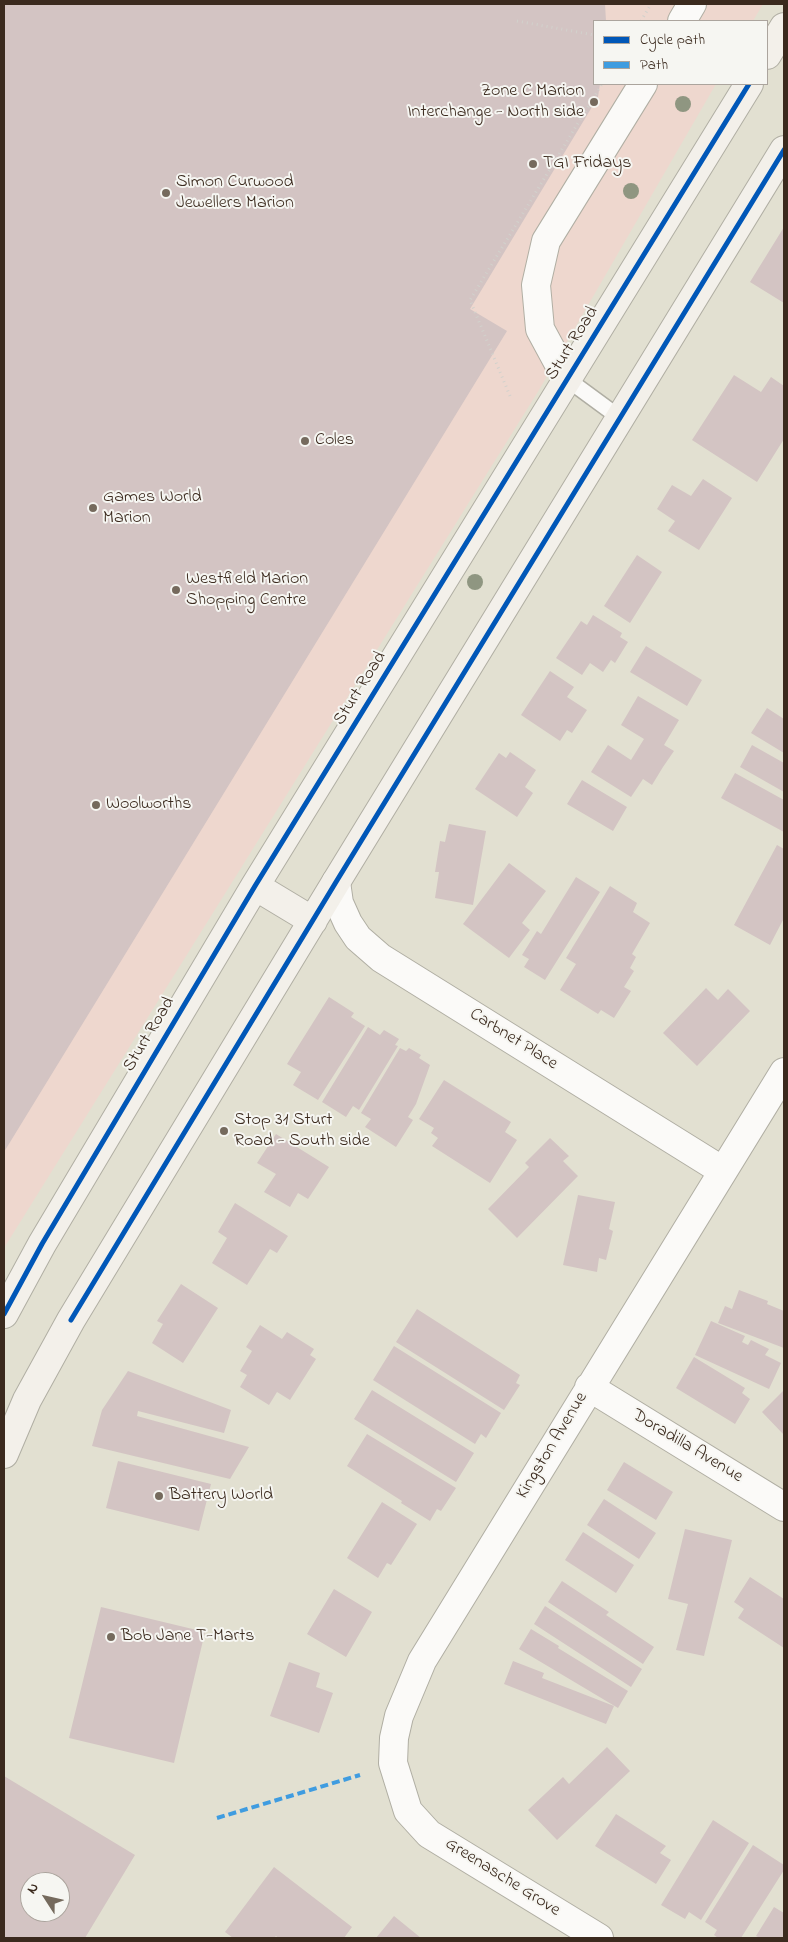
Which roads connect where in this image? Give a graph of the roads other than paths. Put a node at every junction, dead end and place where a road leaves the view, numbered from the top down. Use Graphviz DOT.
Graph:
graph roads {
  1 [pos="692,4"];
  2 [pos="683,20"];
  3 [pos="784,27"];
  4 [pos="768,53"];
  5 [pos="642,85"];
  6 [pos="748,85"];
  7 [pos="784,150"];
  8 [pos="567,379"];
  9 [pos="620,418"];
  10 [pos="336,882"];
  11 [pos="255,886"];
  12 [pos="313,921"];
  13 [pos="784,1072"];
  14 [pos="723,1171"];
  15 [pos="4,1314"];
  16 [pos="589,1387"];
  17 [pos="4,1454"];
  18 [pos="784,1507"];
  19 [pos="429,1834"];
  20 [pos="599,1938"];
  1 -- 2 [label="street"];
  3 -- 4 [label="main road"];
  5 -- 8 [label="street"];
  6 -- 8 [label="main road, Sturt Road"];
  7 -- 9 [label="main road"];
  8 -- 9 [label="lane"];
  8 -- 11 [label="main road, Sturt Road"];
  9 -- 10 [label="main road"];
  10 -- 12 [label="main road"];
  10 -- 14 [label="street, Carbnet Place"];
  11 -- 12 [label="main road"];
  11 -- 15 [label="main road, Sturt Road"];
  12 -- 17 [label="main road"];
  13 -- 14 [label="street, Kingston Avenue"];
  14 -- 16 [label="street, Kingston Avenue"];
  16 -- 18 [label="street, Doradilla Avenue"];
  16 -- 19 [label="street, Kingston Avenue"];
  19 -- 20 [label="street, Greenasche Grove"];
}
